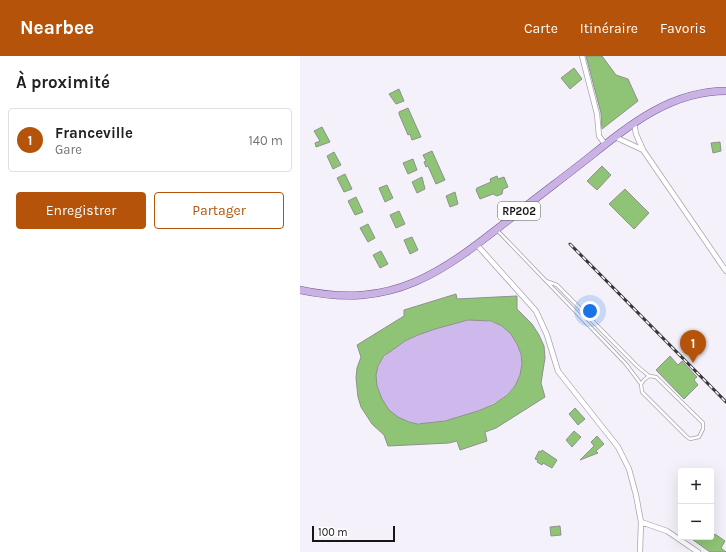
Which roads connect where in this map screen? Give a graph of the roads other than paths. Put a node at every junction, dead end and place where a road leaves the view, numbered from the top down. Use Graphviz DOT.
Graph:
graph roads {
  1 [pos="582,56"];
  2 [pos="726,91"];
  3 [pos="634,122"];
  4 [pos="615,137"];
  5 [pos="605,144"];
  6 [pos="643,150"];
  7 [pos="497,230"];
  8 [pos="477,245"];
  9 [pos="726,271"];
  10 [pos="546,281"];
  11 [pos="300,290"];
  12 [pos="649,376"];
  13 [pos="641,384"];
  14 [pos="640,522"];
  15 [pos="640,552"];
  16 [pos="698,552"];
  1 -- 5 [label="street"];
  2 -- 3 [label="main road, RP202"];
  3 -- 4 [label="main road, RP202"];
  3 -- 6 [label="street"];
  4 -- 5 [label="main road, RP202"];
  4 -- 6 [label="street"];
  5 -- 7 [label="main road, RP202"];
  6 -- 9 [label="street"];
  7 -- 8 [label="main road, RP202"];
  7 -- 10 [label="lane"];
  8 -- 11 [label="main road, RP202"];
  8 -- 14 [label="street"];
  10 -- 12 [label="lane"];
  10 -- 13 [label="lane"];
  12 -- 13 [label="lane"];
  12 -- 13 [label="lane"];
  14 -- 15 [label="street"];
  14 -- 16 [label="street"];
}
